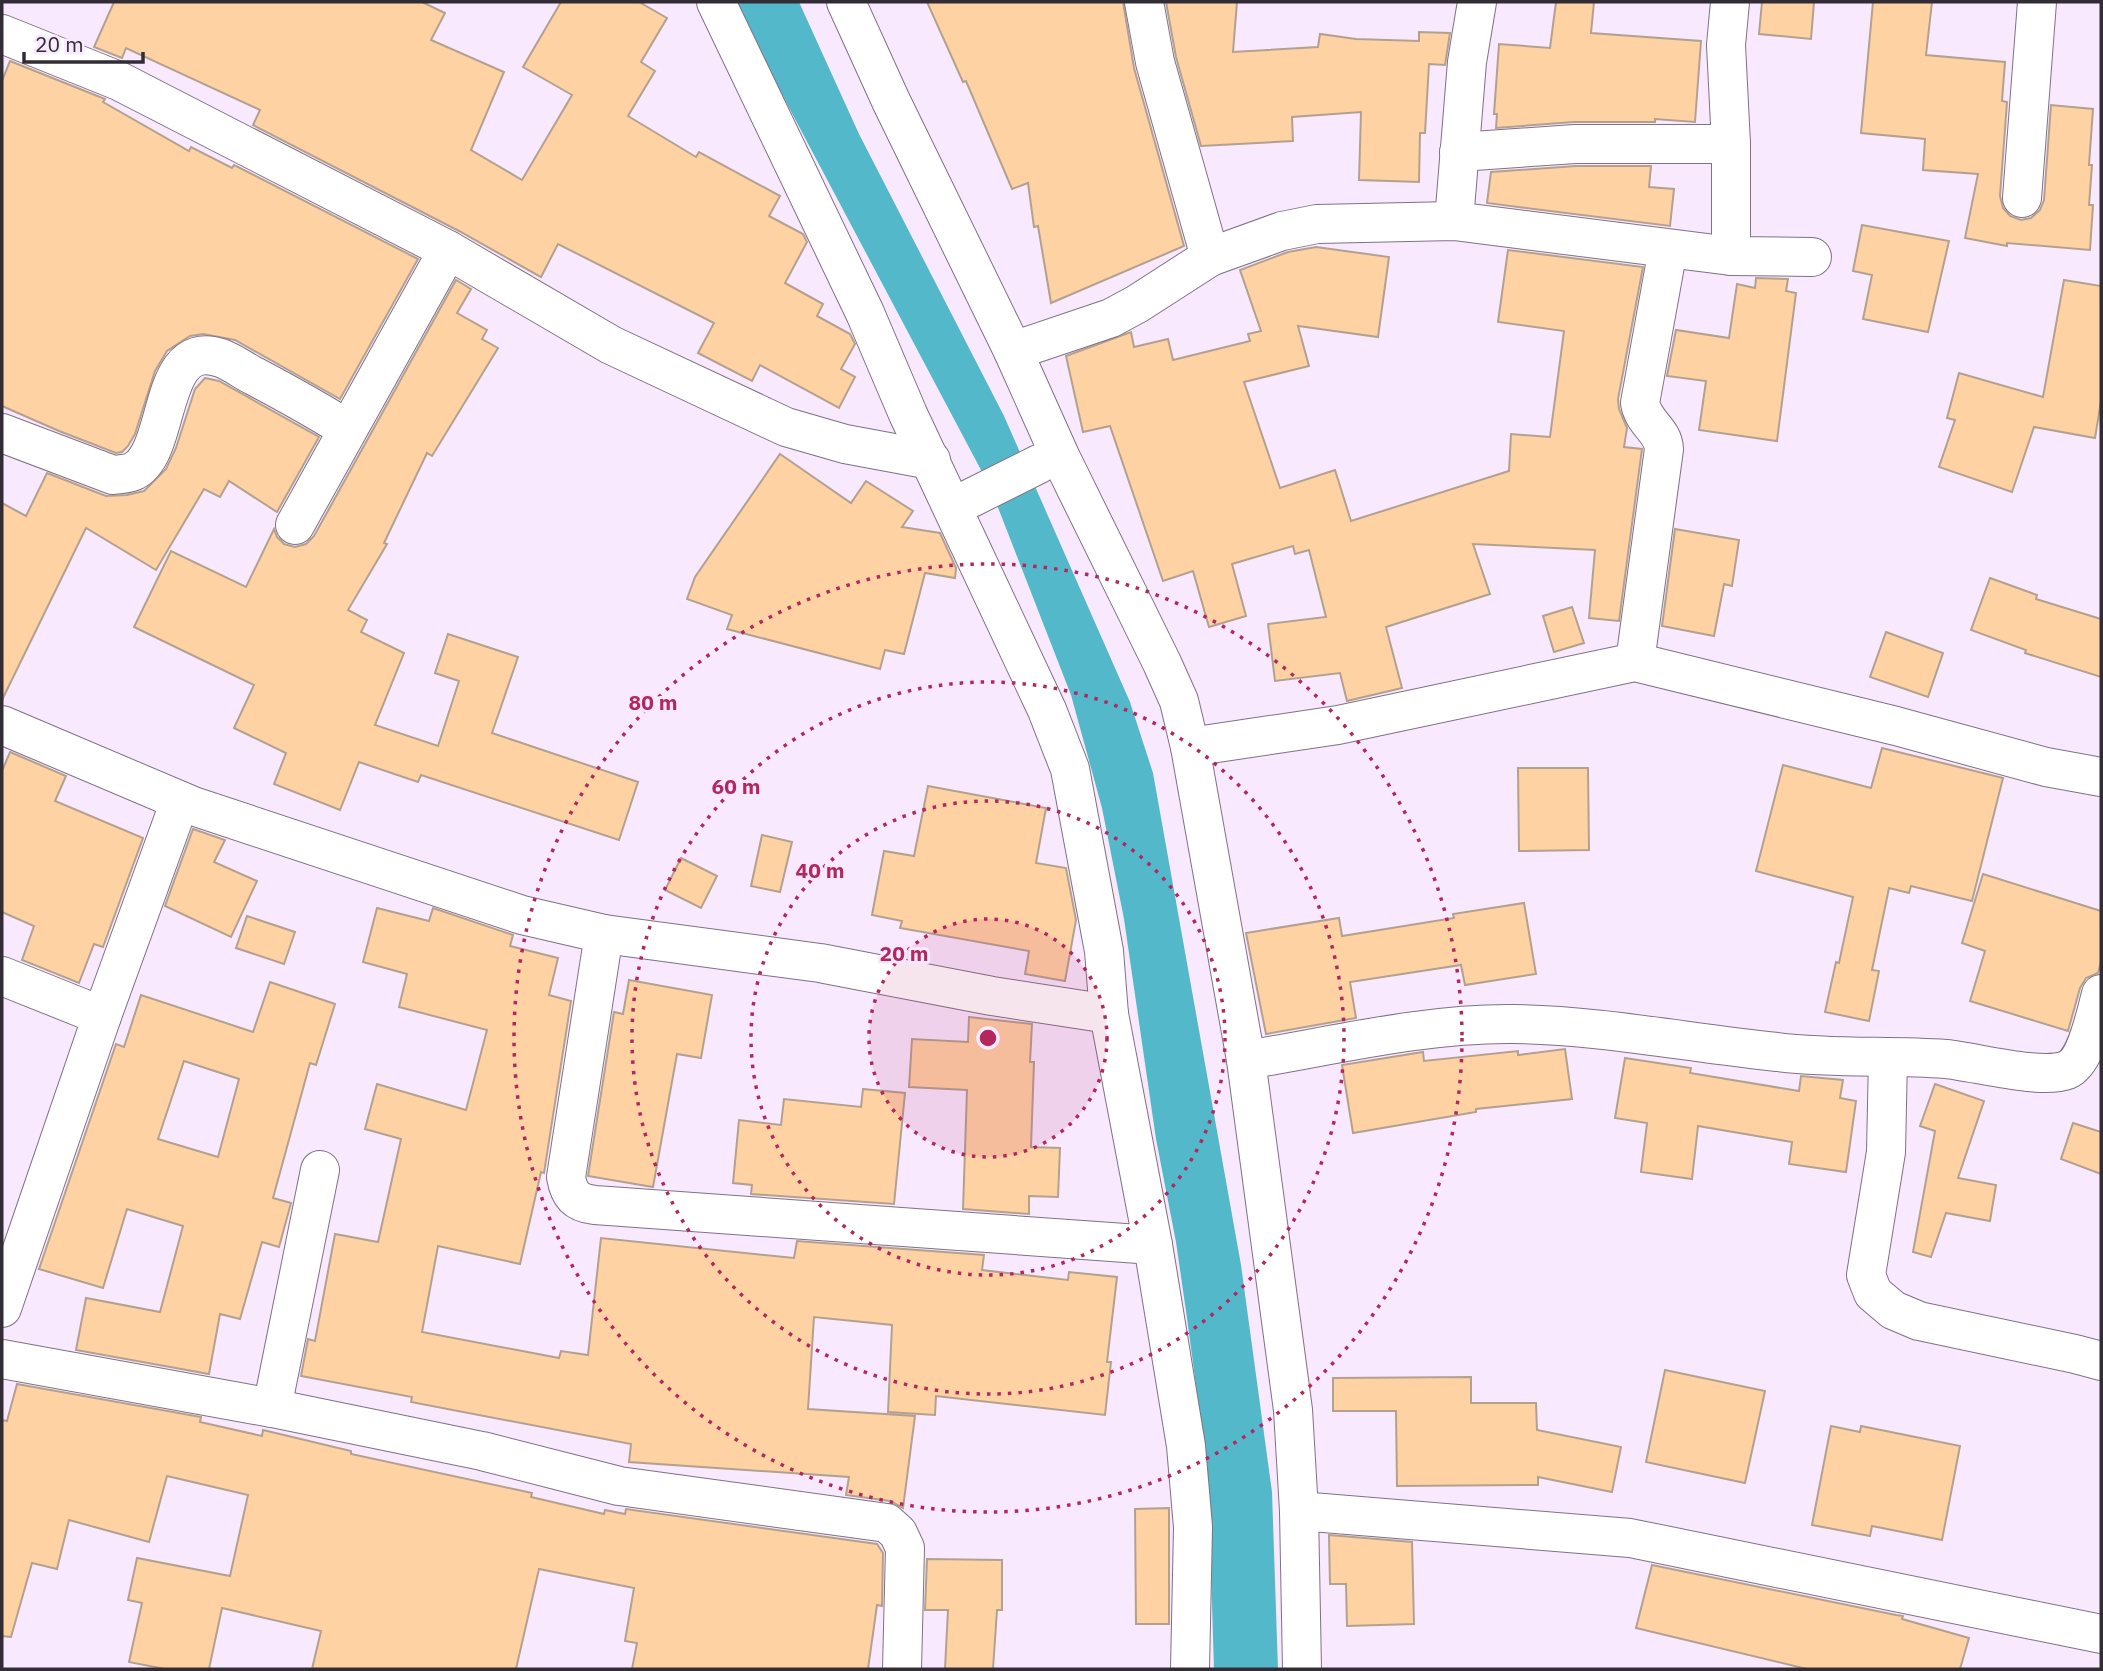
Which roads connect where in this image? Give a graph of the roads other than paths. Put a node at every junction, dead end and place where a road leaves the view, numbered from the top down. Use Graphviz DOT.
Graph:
graph roads {
  1 [pos="716,2"];
  2 [pos="846,2"];
  3 [pos="1144,2"];
  4 [pos="1477,2"];
  5 [pos="1731,2"];
  6 [pos="2037,2"];
  7 [pos="2,34"];
  8 [pos="1731,144"];
  9 [pos="1459,152"];
  10 [pos="2022,198"];
  11 [pos="1454,221"];
  12 [pos="1668,249"];
  13 [pos="447,250"];
  14 [pos="1731,256"];
  15 [pos="1210,257"];
  16 [pos="1812,257"];
  17 [pos="1013,351"];
  18 [pos="347,429"];
  19 [pos="2,433"];
  20 [pos="931,460"];
  21 [pos="1039,464"];
  22 [pos="971,498"];
  23 [pos="295,526"];
  24 [pos="1635,662"];
  25 [pos="2,725"];
  26 [pos="1190,747"];
  27 [pos="2101,777"];
  28 [pos="180,801"];
  29 [pos="604,934"];
  30 [pos="2,976"];
  31 [pos="2101,994"];
  32 [pos="1109,1014"];
  33 [pos="102,1016"];
  34 [pos="1888,1058"];
  35 [pos="1245,1060"];
  36 [pos="320,1170"];
  37 [pos="1153,1245"];
  38 [pos="2,1308"];
  39 [pos="2,1359"];
  40 [pos="2101,1361"];
  41 [pos="272,1408"];
  42 [pos="1299,1511"];
  43 [pos="2101,1634"];
  44 [pos="902,1669"];
  45 [pos="1190,1669"];
  46 [pos="1302,1669"];
  1 -- 20 [label="street"];
  2 -- 17 [label="street"];
  3 -- 15 [label="street"];
  4 -- 9 [label="street"];
  5 -- 8 [label="street"];
  6 -- 10 [label="street"];
  7 -- 13 [label="street"];
  8 -- 9 [label="street"];
  8 -- 14 [label="street"];
  9 -- 11 [label="street"];
  11 -- 12 [label="street"];
  11 -- 15 [label="street"];
  12 -- 14 [label="street"];
  12 -- 24 [label="street"];
  13 -- 18 [label="street"];
  13 -- 20 [label="street"];
  14 -- 16 [label="street"];
  15 -- 17 [label="street"];
  17 -- 26 [label="street"];
  18 -- 19 [label="street"];
  18 -- 23 [label="street"];
  20 -- 32 [label="street"];
  21 -- 22 [label="street"];
  24 -- 26 [label="street"];
  24 -- 27 [label="street"];
  25 -- 28 [label="street"];
  26 -- 35 [label="street"];
  28 -- 29 [label="street"];
  28 -- 33 [label="street"];
  29 -- 32 [label="street"];
  29 -- 37 [label="street"];
  30 -- 33 [label="street"];
  31 -- 34 [label="street"];
  32 -- 37 [label="street"];
  33 -- 38 [label="street"];
  34 -- 35 [label="street"];
  34 -- 40 [label="street"];
  35 -- 42 [label="street"];
  36 -- 41 [label="street"];
  37 -- 45 [label="street"];
  39 -- 41 [label="street"];
  41 -- 44 [label="street"];
  42 -- 43 [label="street"];
  42 -- 46 [label="street"];
}
